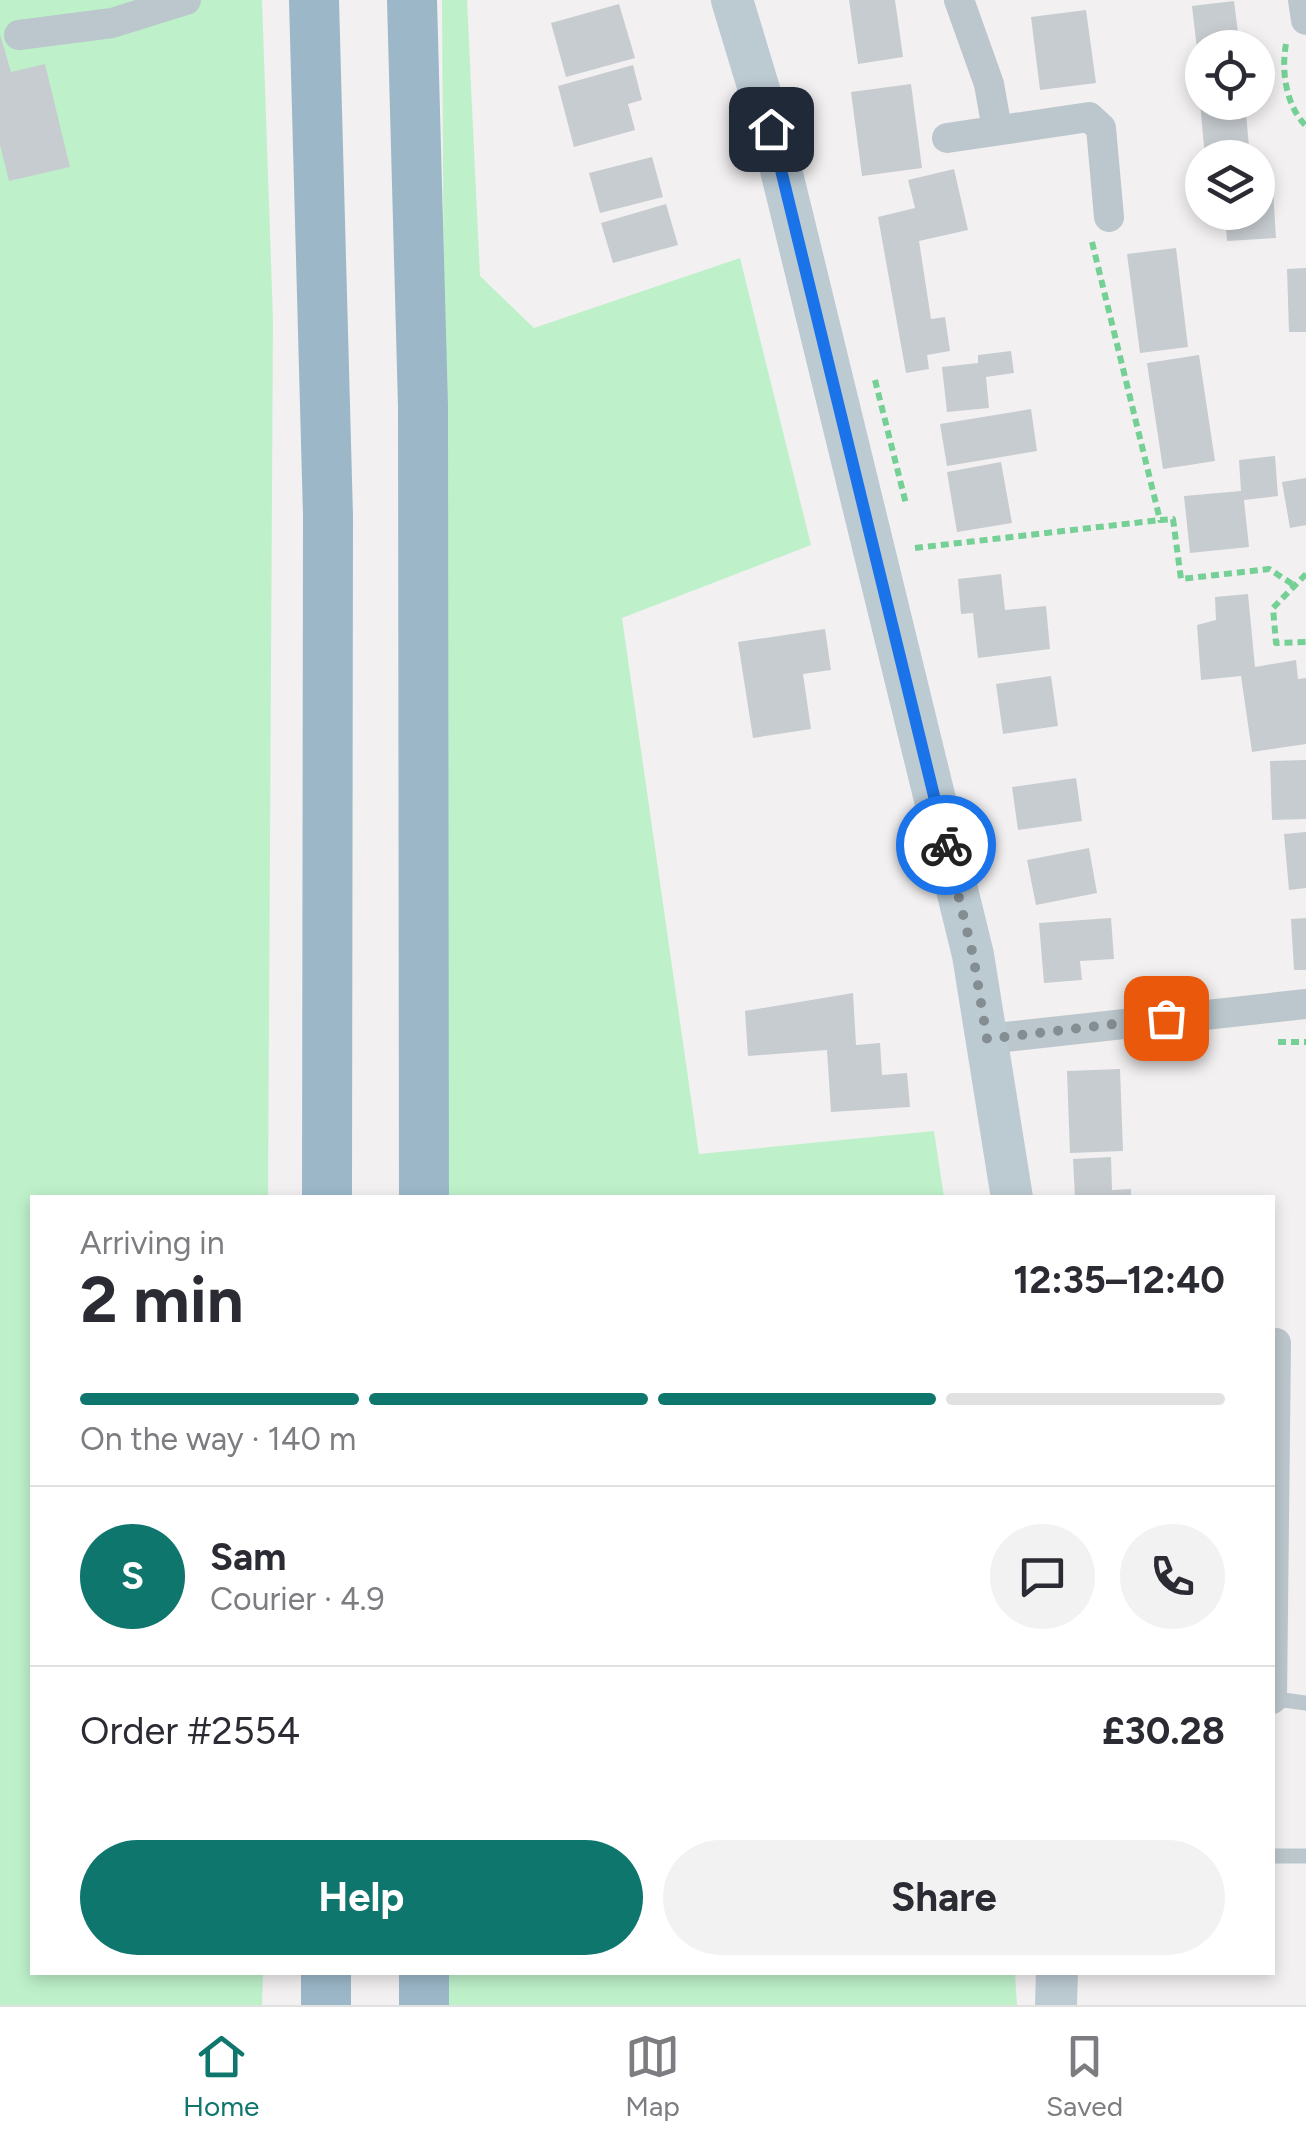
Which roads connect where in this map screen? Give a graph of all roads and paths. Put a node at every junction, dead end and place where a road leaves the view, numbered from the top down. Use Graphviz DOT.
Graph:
graph roads {
  1 [pos="186,0"];
  2 [pos="314,0"];
  3 [pos="412,0"];
  4 [pos="732,0"];
  5 [pos="960,0"];
  6 [pos="1303,0"];
  7 [pos="1297,26"];
  8 [pos="19,35"];
  9 [pos="1306,126"];
  10 [pos="997,129"];
  11 [pos="947,138"];
  12 [pos="1100,225"];
  13 [pos="1160,520"];
  14 [pos="915,548"];
  15 [pos="1306,574"];
  16 [pos="1294,585"];
  17 [pos="1306,642"];
  18 [pos="1306,1004"];
  19 [pos="987,1039"];
  20 [pos="327,1195"];
  21 [pos="424,1195"];
  22 [pos="1012,1195"];
  23 [pos="1276,1342"];
  24 [pos="1275,1520"];
  25 [pos="1275,1699"];
  26 [pos="1306,1703"];
  27 [pos="1275,1856"];
  28 [pos="1306,1856"];
  29 [pos="326,1975"];
  30 [pos="424,1975"];
  31 [pos="1057,1975"];
  32 [pos="326,2005"];
  33 [pos="424,2005"];
  34 [pos="1056,2005"];
  1 -- 8 [label="street"];
  2 -- 20 [label="highway"];
  3 -- 21 [label="highway"];
  4 -- 19 [label="main road"];
  5 -- 10 [label="street"];
  6 -- 7 [label="street"];
  7 -- 9 [label="path"];
  10 -- 11 [label="street"];
  10 -- 12 [label="street"];
  12 -- 13 [label="path"];
  13 -- 14 [label="path"];
  13 -- 16 [label="path"];
  15 -- 16 [label="path"];
  16 -- 17 [label="path"];
  18 -- 19 [label="street"];
  19 -- 22 [label="main road"];
  23 -- 24 [label="street"];
  25 -- 26 [label="lane"];
  27 -- 28 [label="lane"];
  29 -- 32 [label="highway"];
  30 -- 33 [label="highway"];
  31 -- 34 [label="main road"];
}
